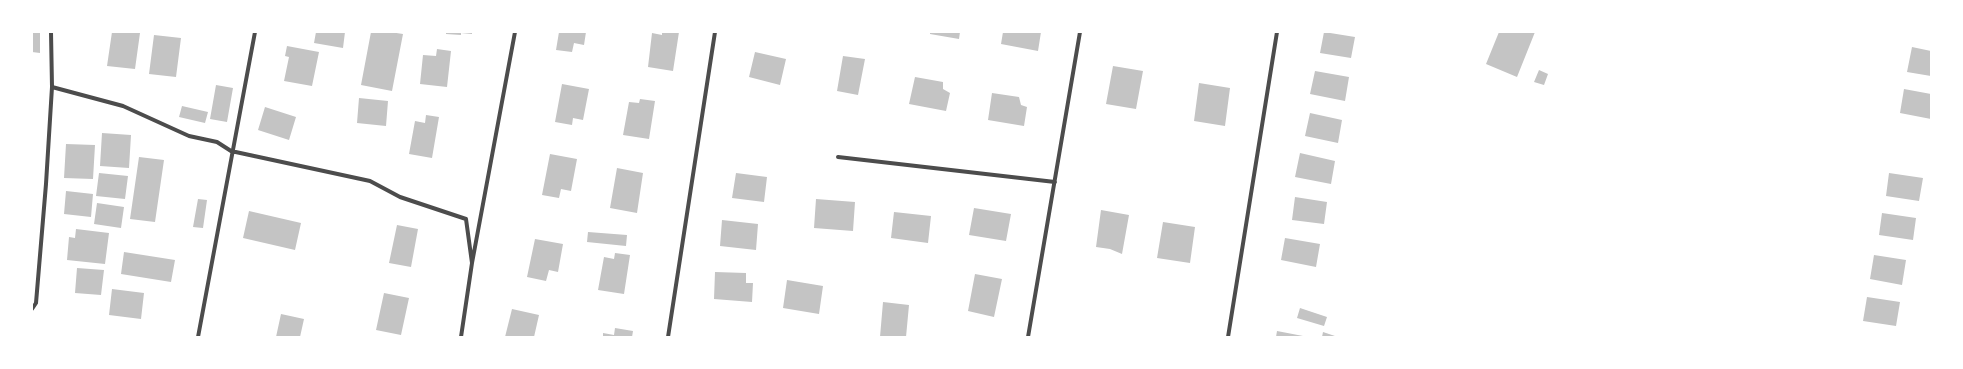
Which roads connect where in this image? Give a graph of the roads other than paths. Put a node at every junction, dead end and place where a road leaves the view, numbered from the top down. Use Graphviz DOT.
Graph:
graph roads {
  1 [pos="51,32"];
  2 [pos="255,32"];
  3 [pos="515,32"];
  4 [pos="716,32"];
  5 [pos="1080,32"];
  6 [pos="1277,32"];
  7 [pos="52,87"];
  8 [pos="231,151"];
  9 [pos="838,156"];
  10 [pos="1055,182"];
  11 [pos="472,263"];
  12 [pos="32,309"];
  13 [pos="198,337"];
  14 [pos="461,337"];
  15 [pos="668,337"];
  16 [pos="1028,337"];
  17 [pos="1228,337"];
  1 -- 7 [label="street"];
  2 -- 8 [label="street"];
  3 -- 11 [label="street"];
  4 -- 15 [label="street"];
  5 -- 10 [label="street"];
  6 -- 17 [label="street"];
  7 -- 8 [label="street"];
  7 -- 12 [label="street"];
  8 -- 11 [label="street"];
  8 -- 13 [label="street"];
  9 -- 10 [label="street"];
  10 -- 16 [label="street"];
  11 -- 14 [label="street"];
}
